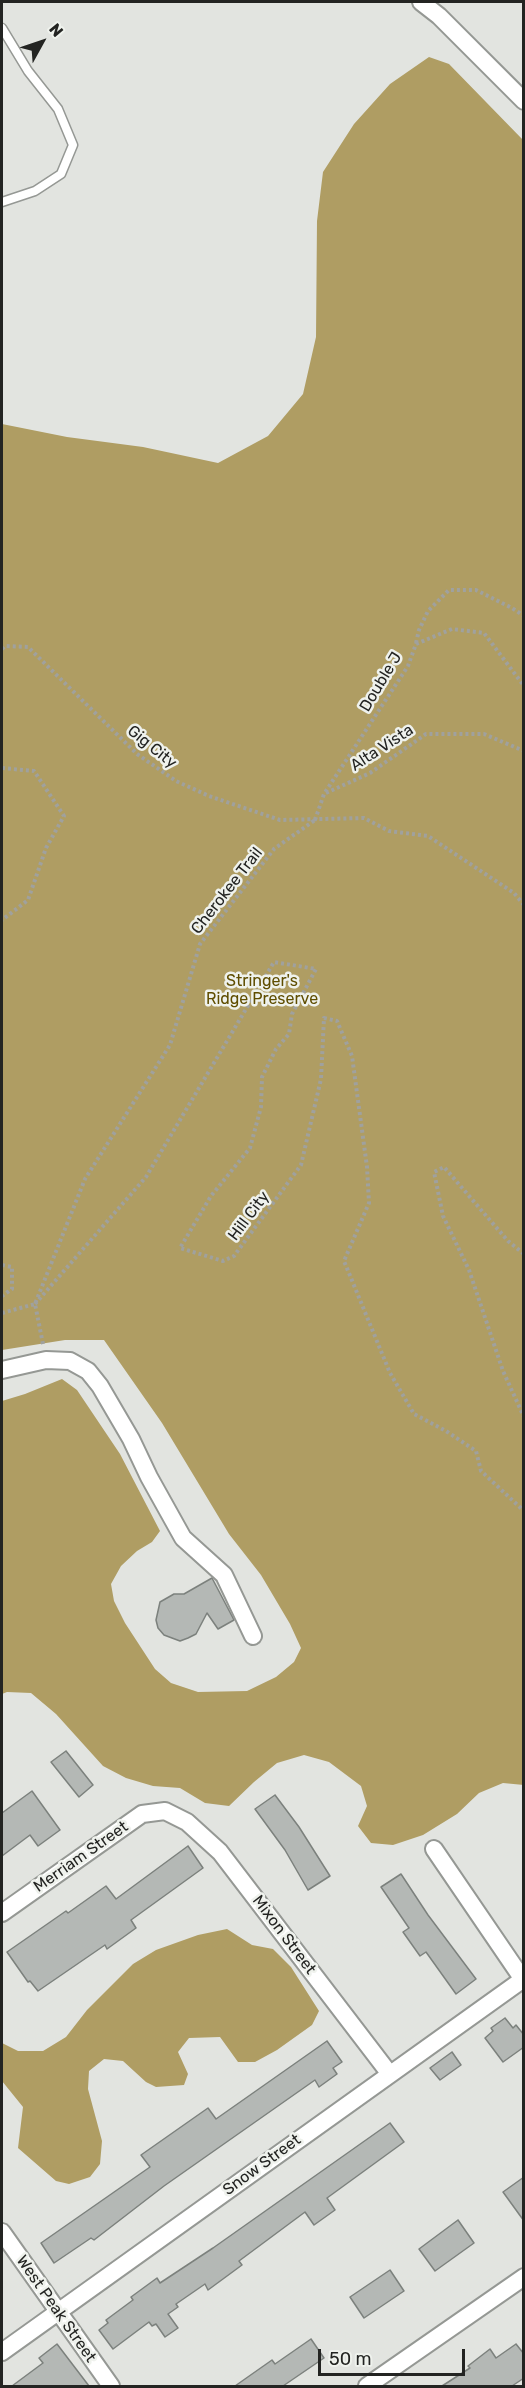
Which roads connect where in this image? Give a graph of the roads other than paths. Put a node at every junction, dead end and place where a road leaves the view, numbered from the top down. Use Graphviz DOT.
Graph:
graph roads {
  1 [pos="421,2"];
  2 [pos="2,28"];
  3 [pos="524,101"];
  4 [pos="2,202"];
  5 [pos="2,1370"];
  6 [pos="253,1636"];
  7 [pos="165,1811"];
  8 [pos="435,1849"];
  9 [pos="2,1913"];
  10 [pos="523,1980"];
  11 [pos="389,2073"];
  12 [pos="2,2232"];
  13 [pos="524,2277"];
  14 [pos="58,2312"];
  15 [pos="2,2352"];
  16 [pos="111,2386"];
  17 [pos="367,2386"];
  1 -- 3 [label="street"];
  2 -- 4 [label="lane"];
  5 -- 6 [label="street"];
  7 -- 9 [label="street, Merriam Street"];
  7 -- 11 [label="street, Mixon Street"];
  8 -- 10 [label="street"];
  10 -- 11 [label="street, Snow Street"];
  11 -- 14 [label="street, Snow Street"];
  12 -- 14 [label="street, West Peak Street"];
  13 -- 17 [label="street"];
  14 -- 15 [label="street, Snow Street"];
  14 -- 16 [label="street, West Peak Street"];
}
